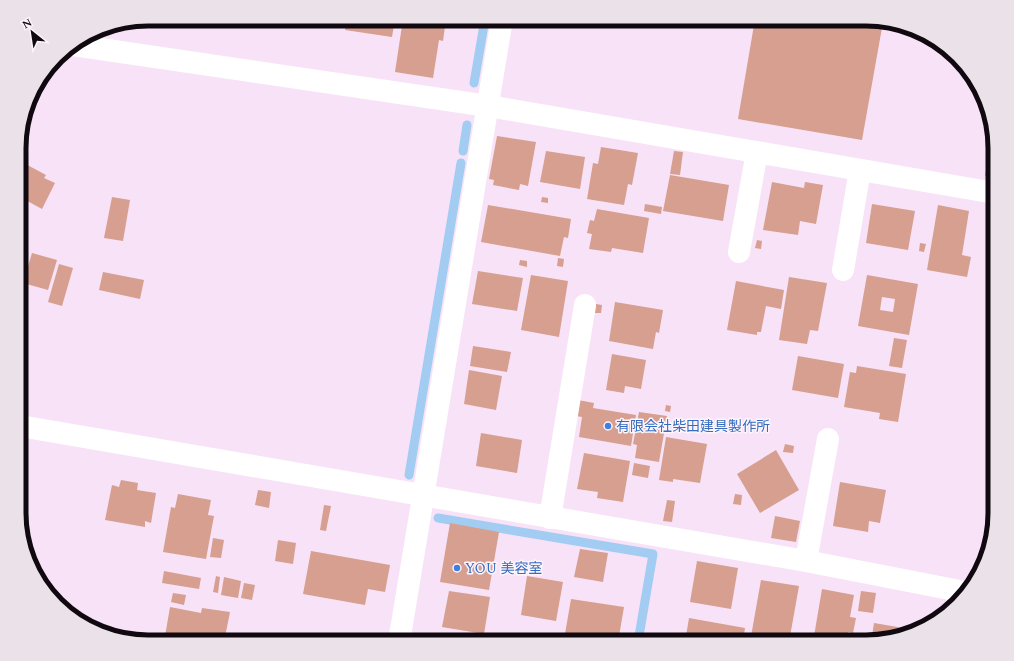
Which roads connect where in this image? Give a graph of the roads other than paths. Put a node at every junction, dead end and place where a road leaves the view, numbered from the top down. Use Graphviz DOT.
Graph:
graph roads {
  1 [pos="501,26"];
  2 [pos="82,45"];
  3 [pos="488,106"];
  4 [pos="757,152"];
  5 [pos="860,170"];
  6 [pos="988,192"];
  7 [pos="739,252"];
  8 [pos="843,270"];
  9 [pos="585,305"];
  10 [pos="26,427"];
  11 [pos="828,439"];
  12 [pos="423,496"];
  13 [pos="550,518"];
  14 [pos="806,561"];
  15 [pos="959,591"];
  16 [pos="400,635"];
  1 -- 3 [label="street"];
  2 -- 3 [label="street"];
  3 -- 4 [label="street"];
  3 -- 12 [label="street"];
  4 -- 5 [label="street"];
  4 -- 7 [label="street"];
  5 -- 6 [label="street"];
  5 -- 8 [label="street"];
  9 -- 13 [label="street"];
  10 -- 12 [label="street"];
  11 -- 14 [label="street"];
  12 -- 13 [label="street"];
  12 -- 16 [label="street"];
  13 -- 14 [label="street"];
  14 -- 15 [label="street"];
}
